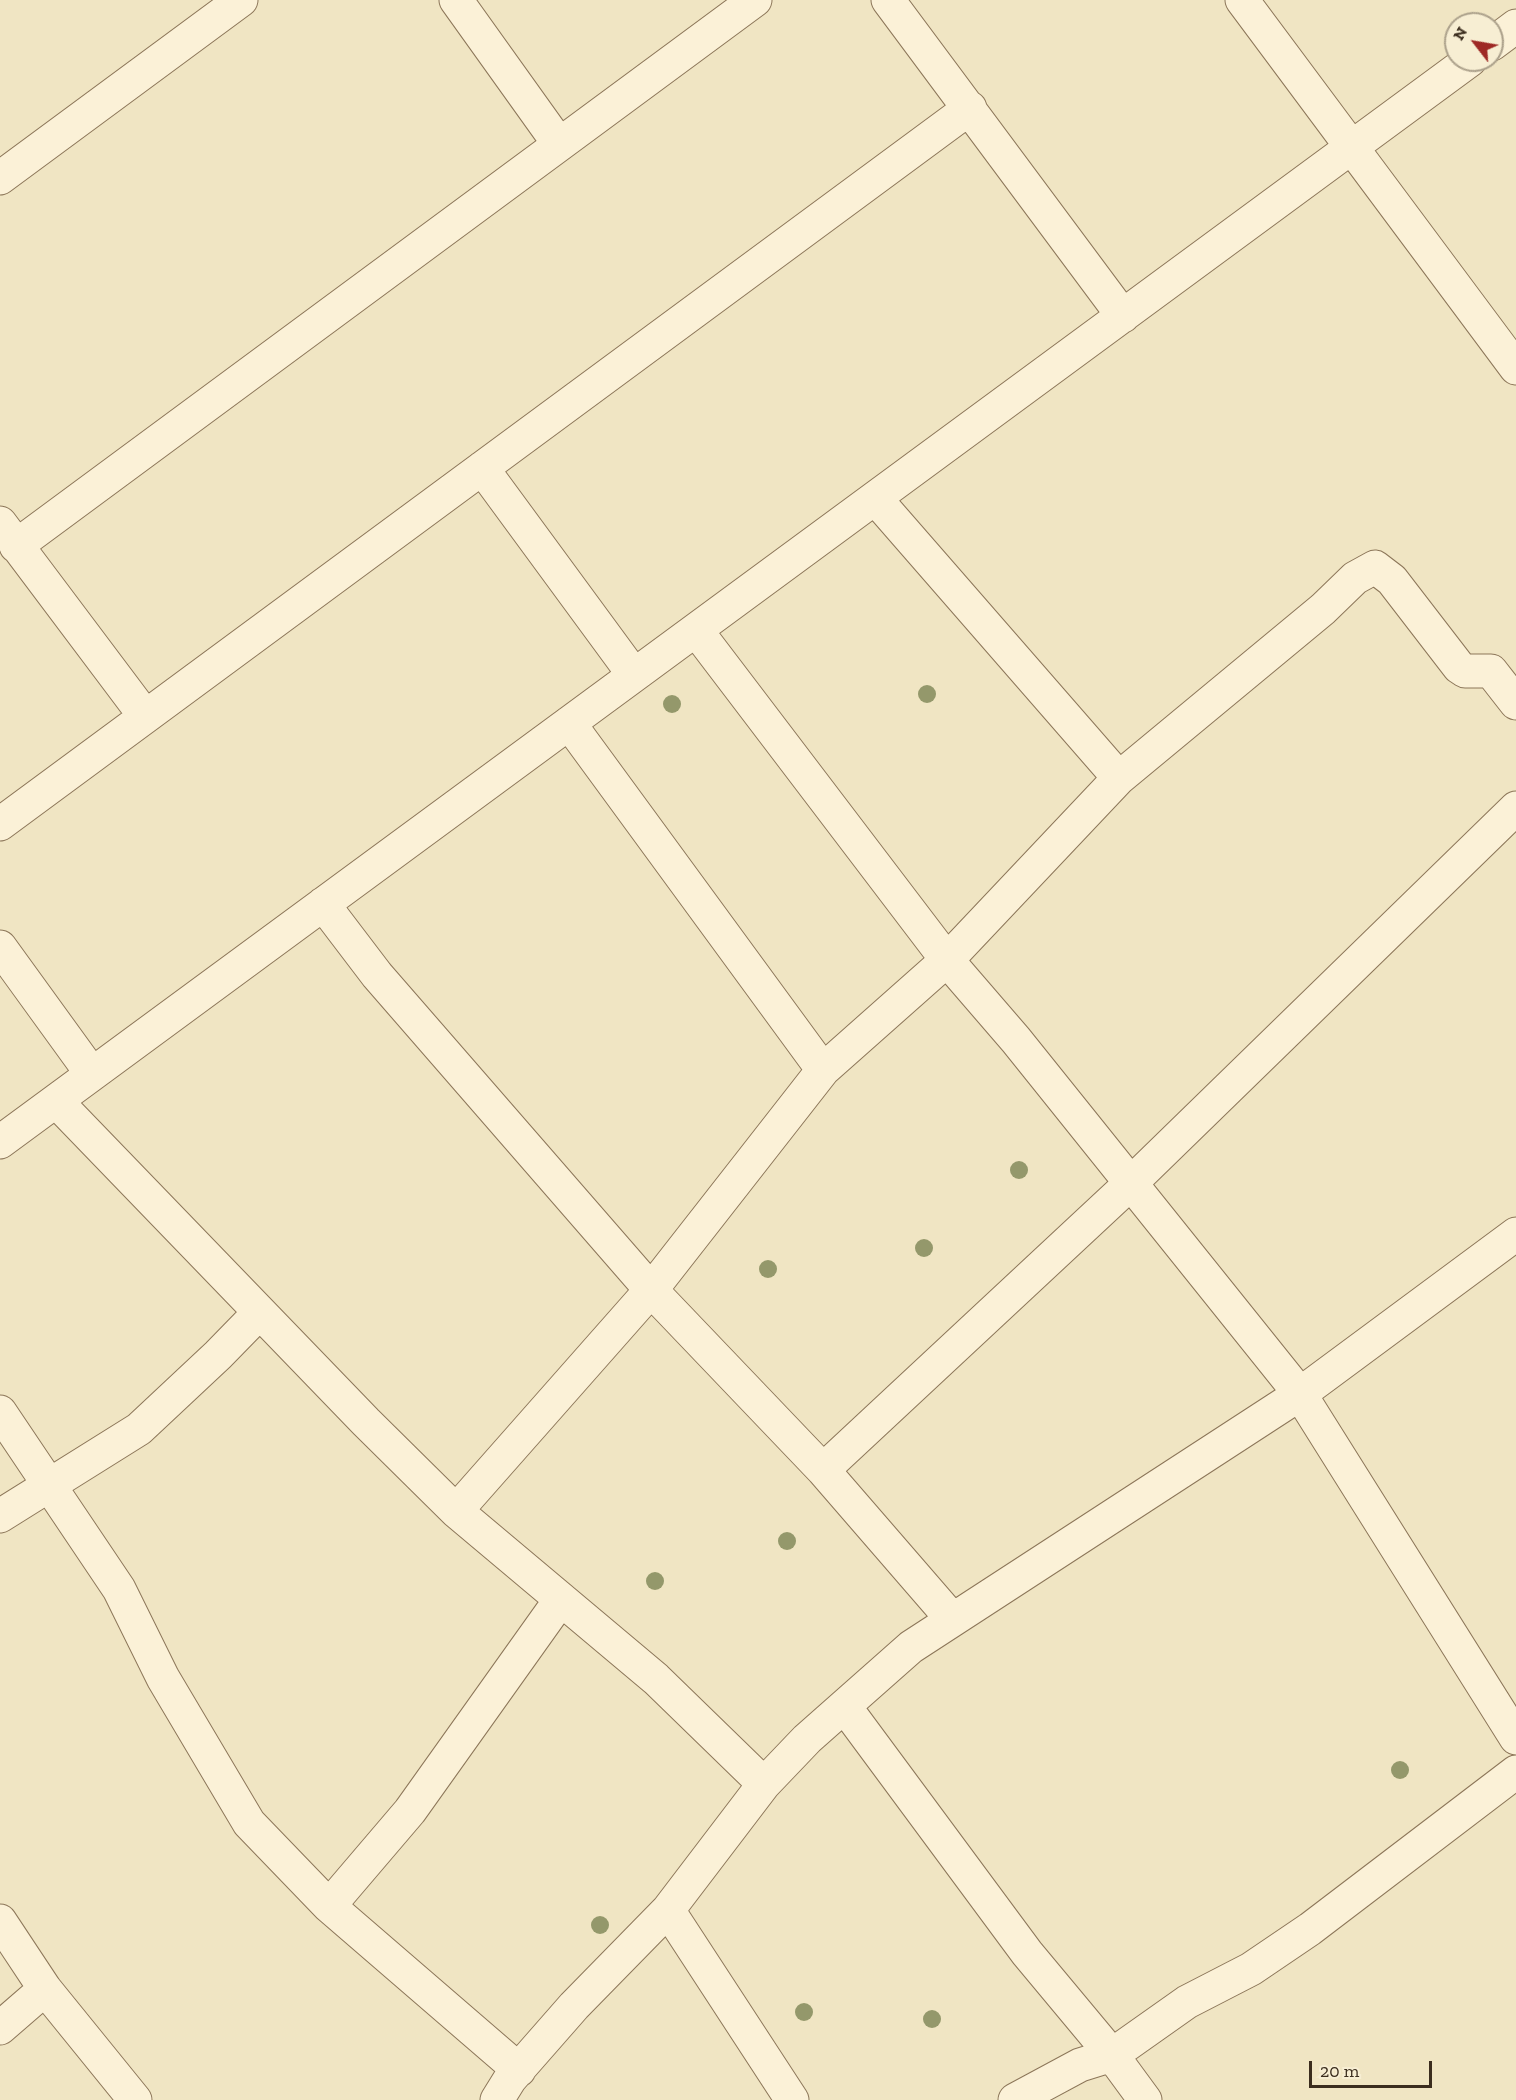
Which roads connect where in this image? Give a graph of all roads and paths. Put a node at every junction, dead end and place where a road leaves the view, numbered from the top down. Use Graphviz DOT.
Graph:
graph roads {
  1 [pos="241,0"];
  2 [pos="456,0"];
  3 [pos="755,0"];
  4 [pos="888,0"];
  5 [pos="1242,0"];
  6 [pos="1454,72"];
  7 [pos="970,108"];
  8 [pos="559,144"];
  9 [pos="1354,146"];
  10 [pos="0,177"];
  11 [pos="1123,316"];
  12 [pos="1516,369"];
  13 [pos="482,468"];
  14 [pos="875,498"];
  15 [pos="8,535"];
  16 [pos="696,630"];
  17 [pos="634,675"];
  18 [pos="1516,703"];
  19 [pos="145,716"];
  20 [pos="569,723"];
  21 [pos="1119,778"];
  22 [pos="1516,808"];
  23 [pos="0,824"];
  24 [pos="323,904"];
  25 [pos="0,947"];
  26 [pos="947,960"];
  27 [pos="823,1070"];
  28 [pos="92,1074"];
  29 [pos="56,1101"];
  30 [pos="0,1142"];
  31 [pos="1132,1182"];
  32 [pos="1513,1244"];
  33 [pos="651,1290"];
  34 [pos="259,1313"];
  35 [pos="1300,1394"];
  36 [pos="0,1412"];
  37 [pos="823,1470"];
  38 [pos="50,1484"];
  39 [pos="456,1511"];
  40 [pos="0,1516"];
  41 [pos="561,1599"];
  42 [pos="952,1619"];
  43 [pos="845,1707"];
  44 [pos="1516,1738"];
  45 [pos="1516,1772"];
  46 [pos="764,1784"];
  47 [pos="329,1906"];
  48 [pos="668,1911"];
  49 [pos="0,1921"];
  50 [pos="45,1989"];
  51 [pos="0,2028"];
  52 [pos="1112,2055"];
  53 [pos="519,2070"];
  54 [pos="135,2100"];
  55 [pos="497,2100"];
  56 [pos="792,2100"];
  57 [pos="1015,2100"];
  58 [pos="1145,2100"];
  1 -- 10 [label="street"];
  2 -- 8 [label="street"];
  3 -- 8 [label="street"];
  4 -- 7 [label="street"];
  5 -- 9 [label="street"];
  6 -- 9 [label="street"];
  7 -- 11 [label="street"];
  7 -- 13 [label="street"];
  8 -- 15 [label="street"];
  9 -- 11 [label="street"];
  9 -- 12 [label="street"];
  11 -- 14 [label="street"];
  13 -- 17 [label="street"];
  13 -- 19 [label="street"];
  14 -- 16 [label="street"];
  14 -- 21 [label="street"];
  15 -- 19 [label="street"];
  16 -- 17 [label="street"];
  16 -- 26 [label="street"];
  17 -- 20 [label="street"];
  18 -- 21 [label="street"];
  19 -- 23 [label="street"];
  20 -- 24 [label="street"];
  20 -- 27 [label="street"];
  21 -- 26 [label="street"];
  22 -- 31 [label="street"];
  24 -- 28 [label="street"];
  24 -- 33 [label="street"];
  25 -- 28 [label="street"];
  26 -- 27 [label="street"];
  26 -- 31 [label="street"];
  27 -- 33 [label="street"];
  28 -- 29 [label="street"];
  29 -- 30 [label="street"];
  29 -- 34 [label="street"];
  31 -- 35 [label="street"];
  31 -- 37 [label="street"];
  32 -- 35 [label="street"];
  33 -- 37 [label="street"];
  33 -- 39 [label="street"];
  34 -- 38 [label="street"];
  34 -- 39 [label="street"];
  35 -- 42 [label="street"];
  35 -- 44 [label="street"];
  36 -- 38 [label="street"];
  37 -- 42 [label="street"];
  38 -- 40 [label="street"];
  38 -- 47 [label="street"];
  39 -- 41 [label="street"];
  41 -- 46 [label="street"];
  41 -- 47 [label="street"];
  42 -- 43 [label="street"];
  43 -- 46 [label="street"];
  43 -- 52 [label="street"];
  45 -- 52 [label="street"];
  46 -- 48 [label="street"];
  47 -- 53 [label="street"];
  48 -- 53 [label="street"];
  48 -- 56 [label="street"];
  49 -- 50 [label="street"];
  50 -- 51 [label="street"];
  50 -- 54 [label="street"];
  52 -- 57 [label="street"];
  52 -- 58 [label="street"];
  53 -- 55 [label="street"];
}
